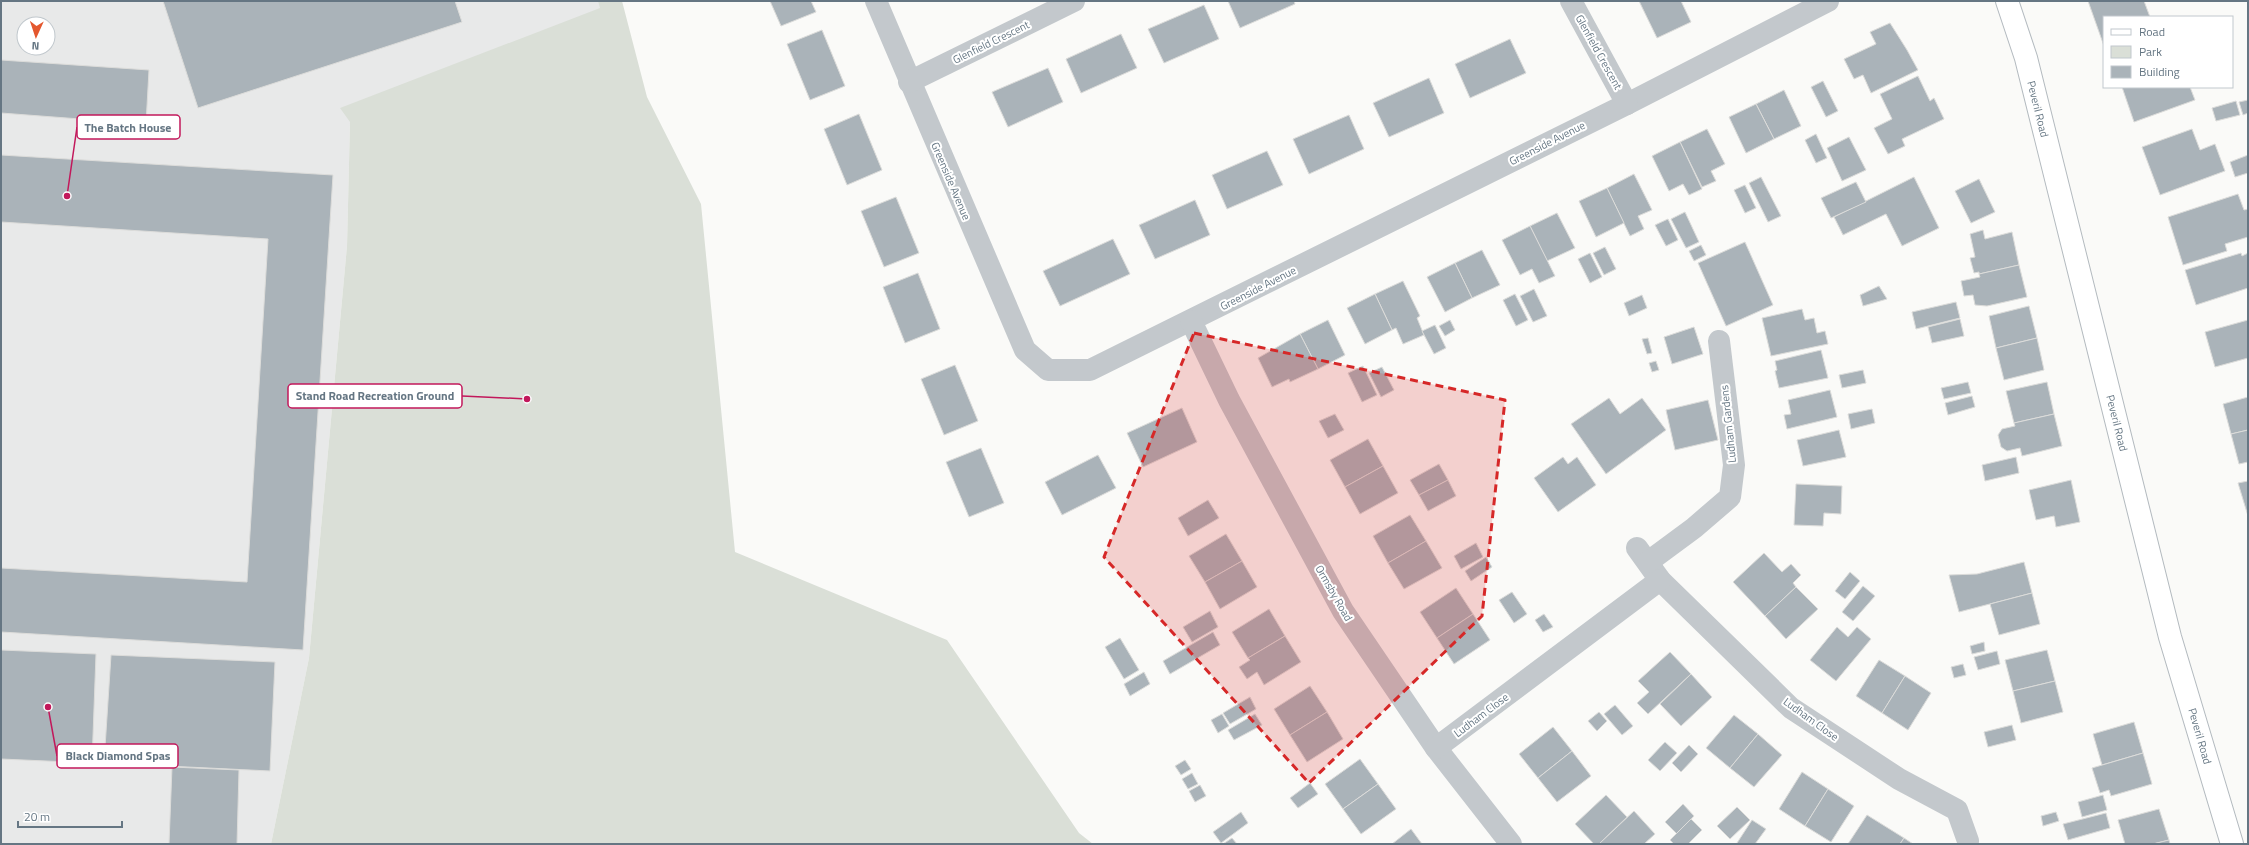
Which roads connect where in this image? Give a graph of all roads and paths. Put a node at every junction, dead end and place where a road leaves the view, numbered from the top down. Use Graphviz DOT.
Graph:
graph roads {
  1 [pos="876,1"];
  2 [pos="1074,1"];
  3 [pos="1571,1"];
  4 [pos="1828,1"];
  5 [pos="2007,1"];
  6 [pos="909,82"];
  7 [pos="1627,104"];
  8 [pos="1191,321"];
  9 [pos="1719,341"];
  10 [pos="1642,555"];
  11 [pos="1660,580"];
  12 [pos="1436,748"];
  13 [pos="1968,841"];
  14 [pos="1511,844"];
  15 [pos="2232,844"];
  1 -- 6 [label="street, Greenside Avenue"];
  2 -- 6 [label="street, Glenfield Crescent"];
  3 -- 7 [label="street, Glenfield Crescent"];
  4 -- 7 [label="street, Greenside Avenue"];
  5 -- 15 [label="street, Peveril Road"];
  6 -- 8 [label="street, Greenside Avenue"];
  7 -- 8 [label="street, Greenside Avenue"];
  8 -- 12 [label="street, Ormsby Road"];
  9 -- 10 [label="street, Ludham Gardens"];
  10 -- 11 [label="street, Ludham Close"];
  11 -- 12 [label="street, Ludham Close"];
  11 -- 13 [label="street, Ludham Close"];
  12 -- 14 [label="street, Ormsby Road"];
}
